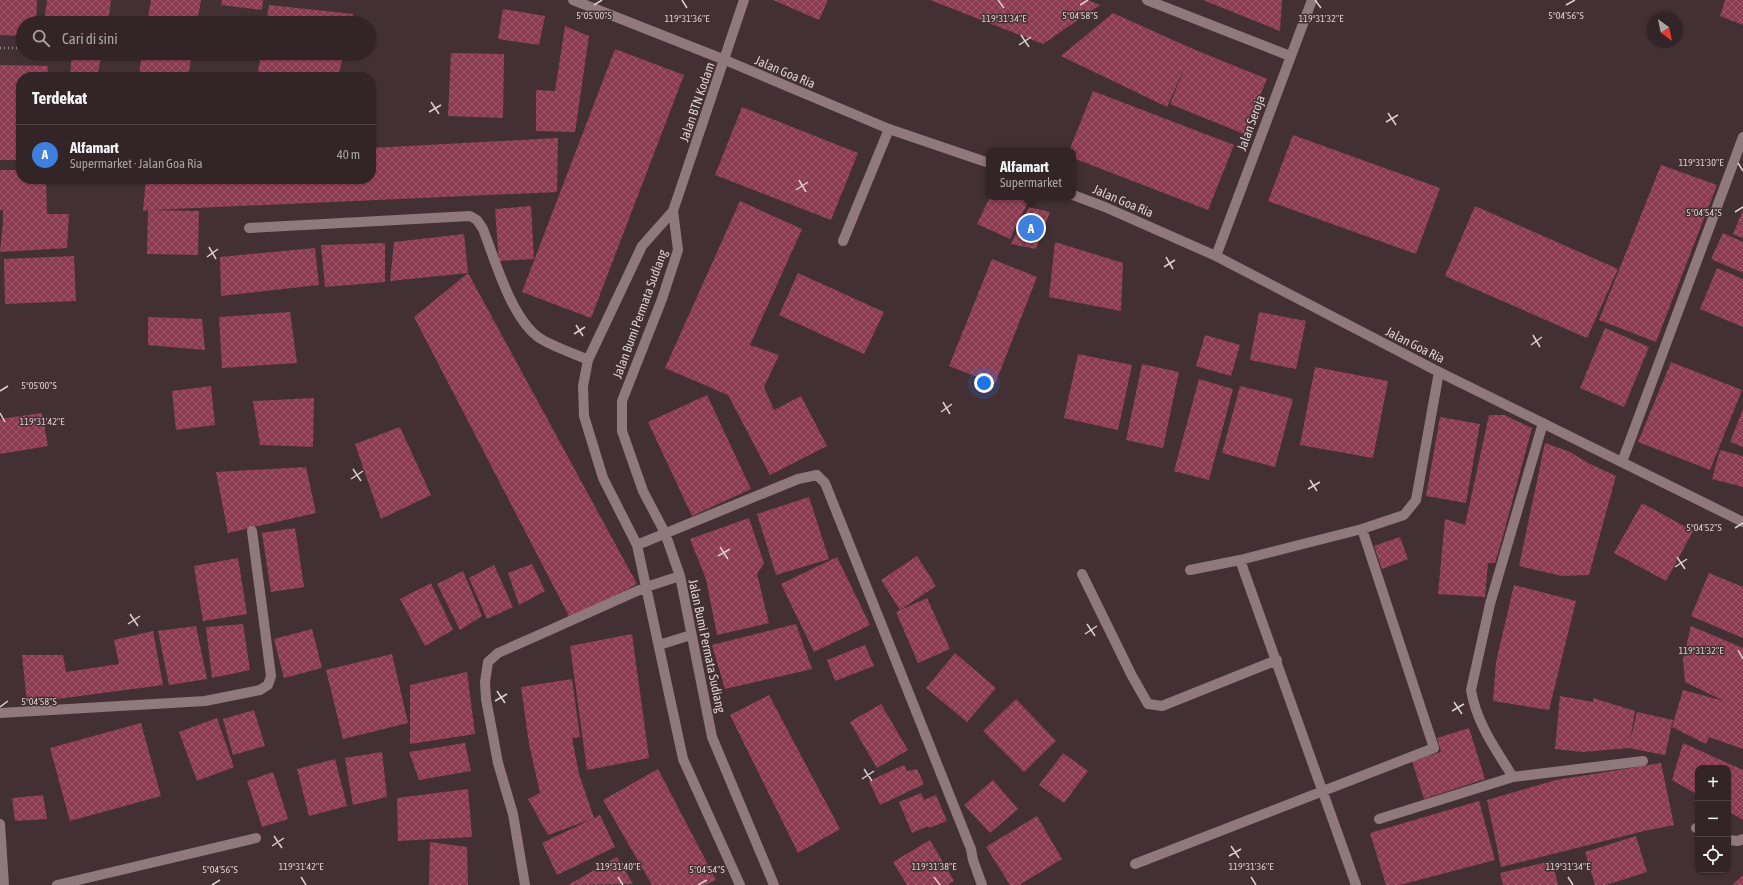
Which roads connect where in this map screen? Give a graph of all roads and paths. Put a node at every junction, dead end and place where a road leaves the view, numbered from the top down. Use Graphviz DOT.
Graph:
graph roads {
  1 [pos="573,0"];
  2 [pos="744,0"];
  3 [pos="1147,0"];
  4 [pos="1312,0"];
  5 [pos="0,48"];
  6 [pos="16,48"];
  7 [pos="1290,56"];
  8 [pos="725,60"];
  9 [pos="889,129"];
  10 [pos="1743,137"];
  11 [pos="986,162"];
  12 [pos="1076,196"];
  13 [pos="673,211"];
  14 [pos="249,228"];
  15 [pos="843,241"];
  16 [pos="1216,256"];
  17 [pos="588,360"];
  18 [pos="1439,372"];
  19 [pos="1542,422"];
  20 [pos="1622,462"];
  21 [pos="1743,522"];
  22 [pos="1362,529"];
  23 [pos="252,531"];
  24 [pos="665,533"];
  25 [pos="637,545"];
  26 [pos="1240,560"];
  27 [pos="1190,570"];
  28 [pos="1082,574"];
  29 [pos="680,576"];
  30 [pos="646,587"];
  31 [pos="692,635"];
  32 [pos="659,644"];
  33 [pos="1277,660"];
  34 [pos="0,713"];
  35 [pos="1643,761"];
  36 [pos="1513,777"];
  37 [pos="1324,791"];
  38 [pos="1379,819"];
  39 [pos="0,824"];
  40 [pos="256,838"];
  41 [pos="1743,839"];
  42 [pos="1731,840"];
  43 [pos="1135,864"];
  44 [pos="4,885"];
  45 [pos="57,885"];
  46 [pos="525,885"];
  47 [pos="740,885"];
  48 [pos="774,885"];
  49 [pos="982,885"];
  50 [pos="1356,885"];
  1 -- 8 [label="street, Jalan Goa Ria"];
  2 -- 8 [label="street, Jalan BTN Kodam"];
  3 -- 7 [label="street"];
  4 -- 7 [label="street, Jalan Seroja"];
  5 -- 6 [label="path"];
  7 -- 16 [label="street, Jalan Seroja"];
  8 -- 9 [label="street, Jalan Goa Ria"];
  8 -- 13 [label="street, Jalan BTN Kodam"];
  9 -- 11 [label="street, Jalan Goa Ria"];
  9 -- 15 [label="street"];
  10 -- 20 [label="street"];
  12 -- 16 [label="street, Jalan Goa Ria"];
  13 -- 17 [label="street, Jalan Bumi Permata Sudiang"];
  13 -- 24 [label="street, Jalan Bumi Permata Sudiang"];
  14 -- 17 [label="street"];
  16 -- 18 [label="street, Jalan Goa Ria"];
  17 -- 25 [label="street, Jalan Bumi Permata Sudiang"];
  18 -- 19 [label="street, Jalan Goa Ria"];
  18 -- 22 [label="street"];
  19 -- 20 [label="street, Jalan Goa Ria"];
  19 -- 36 [label="street"];
  20 -- 21 [label="street, Jalan Goa Ria"];
  22 -- 26 [label="street"];
  22 -- 37 [label="street"];
  23 -- 34 [label="street"];
  24 -- 25 [label="street"];
  24 -- 29 [label="street, Jalan Bumi Permata Sudiang"];
  24 -- 49 [label="street"];
  25 -- 30 [label="street, Jalan Bumi Permata Sudiang"];
  26 -- 27 [label="street"];
  26 -- 33 [label="street"];
  28 -- 33 [label="street"];
  29 -- 30 [label="street"];
  29 -- 31 [label="street, Jalan Bumi Permata Sudiang"];
  30 -- 32 [label="street, Jalan Bumi Permata Sudiang"];
  30 -- 46 [label="street"];
  31 -- 32 [label="street"];
  31 -- 48 [label="street, Jalan Bumi Permata Sudiang"];
  32 -- 47 [label="street, Jalan Bumi Permata Sudiang"];
  33 -- 37 [label="street"];
  35 -- 36 [label="street"];
  36 -- 38 [label="street"];
  37 -- 43 [label="street"];
  37 -- 50 [label="street"];
  39 -- 44 [label="street"];
  40 -- 45 [label="street"];
  41 -- 42 [label="street"];
}
